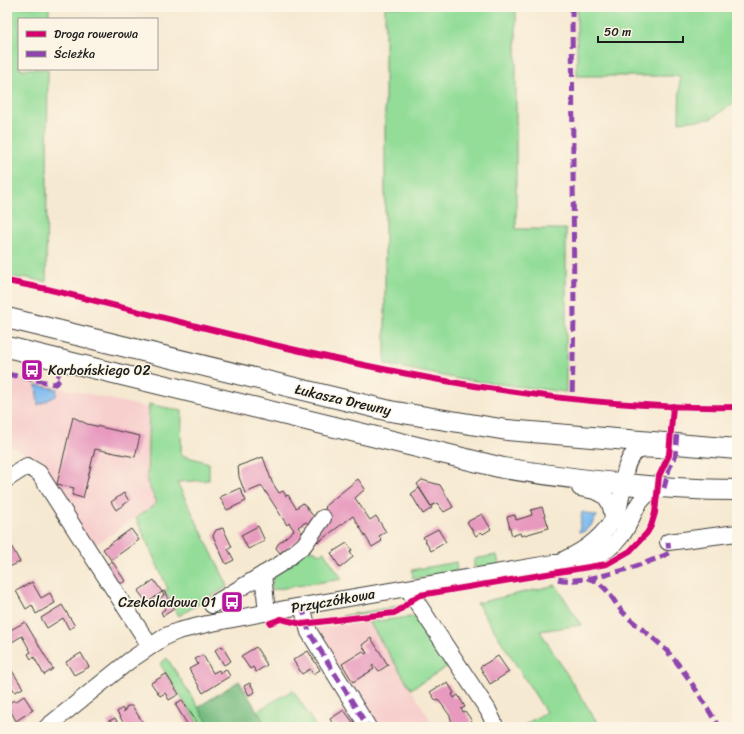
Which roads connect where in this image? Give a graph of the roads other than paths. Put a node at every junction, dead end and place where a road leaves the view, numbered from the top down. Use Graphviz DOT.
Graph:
graph roads {
  1 [pos="7,318"];
  2 [pos="7,347"];
  3 [pos="638,446"];
  4 [pos="737,449"];
  5 [pos="737,455"];
  6 [pos="567,478"];
  7 [pos="7,479"];
  8 [pos="629,484"];
  9 [pos="655,487"];
  10 [pos="737,490"];
  11 [pos="323,518"];
  12 [pos="613,519"];
  13 [pos="631,520"];
  14 [pos="737,533"];
  15 [pos="668,542"];
  16 [pos="554,563"];
  17 [pos="263,574"];
  18 [pos="408,588"];
  19 [pos="212,605"];
  20 [pos="302,606"];
  21 [pos="267,613"];
  22 [pos="150,646"];
  23 [pos="47,727"];
  24 [pos="368,727"];
  25 [pos="493,727"];
  1 -- 3 [label="main road, Łukasza Drewny"];
  2 -- 6 [label="main road, Łukasza Drewny"];
  3 -- 4 [label="main road, Łukasza Drewny"];
  3 -- 5 [label="street"];
  3 -- 8 [label="street"];
  6 -- 8 [label="main road, Łukasza Drewny"];
  6 -- 12 [label="street"];
  7 -- 22 [label="street"];
  8 -- 9 [label="main road, Łukasza Drewny"];
  8 -- 12 [label="street, Przyczółkowa"];
  8 -- 13 [label="street"];
  9 -- 10 [label="main road"];
  9 -- 13 [label="street, Przyczółkowa"];
  11 -- 17 [label="street"];
  12 -- 16 [label="street, Przyczółkowa"];
  13 -- 16 [label="street, Przyczółkowa"];
  14 -- 15 [label="street"];
  16 -- 18 [label="street, Przyczółkowa"];
  17 -- 19 [label="street"];
  17 -- 21 [label="street"];
  18 -- 20 [label="street, Przyczółkowa"];
  18 -- 25 [label="street"];
  20 -- 21 [label="street, Przyczółkowa"];
  20 -- 24 [label="street"];
  21 -- 22 [label="street, Przyczółkowa"];
  22 -- 23 [label="street, Przyczółkowa"];
}
